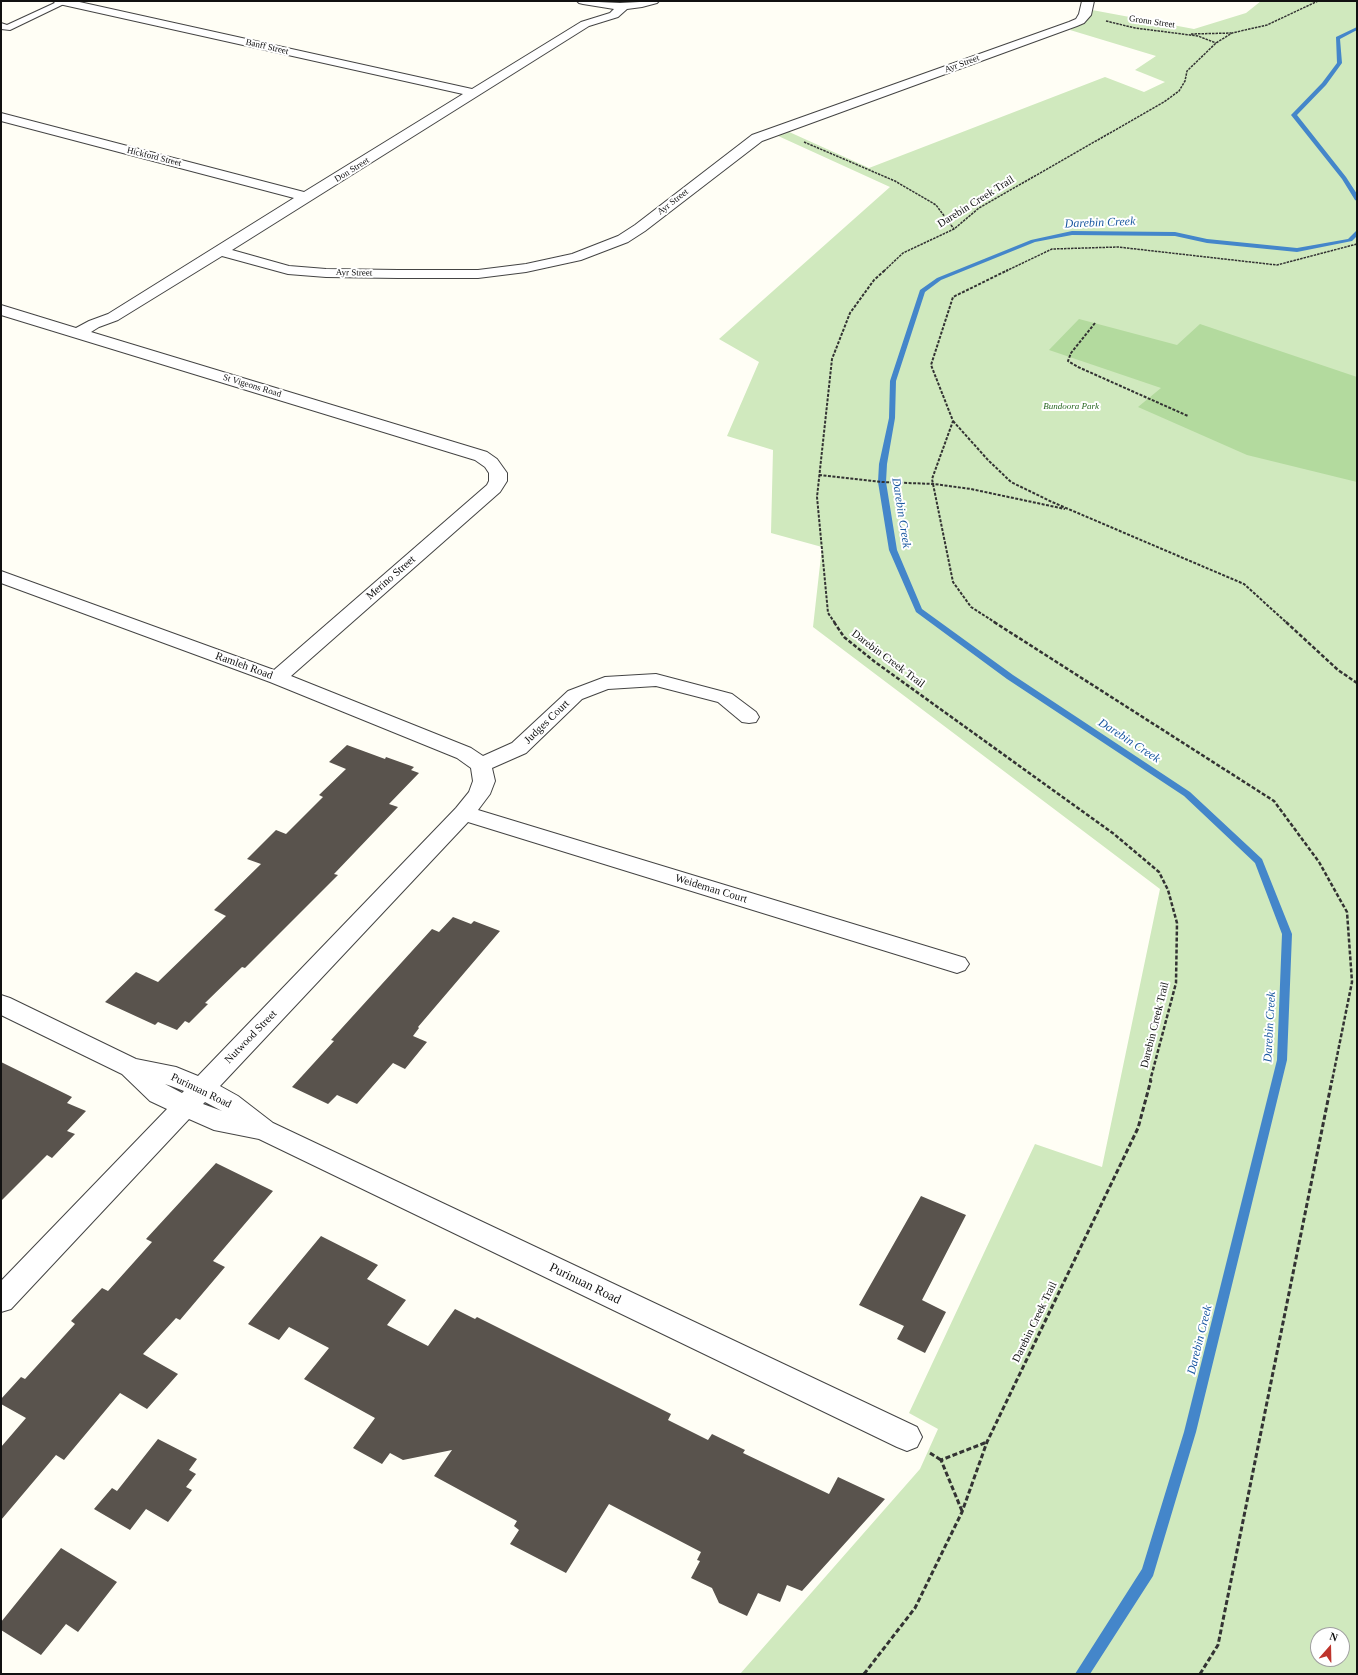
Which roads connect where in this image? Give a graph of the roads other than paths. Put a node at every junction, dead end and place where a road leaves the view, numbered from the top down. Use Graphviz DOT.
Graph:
graph roads {
  1 [pos="61,1"];
  2 [pos="583,1"];
  3 [pos="654,1"];
  4 [pos="1088,1"];
  5 [pos="608,5"];
  6 [pos="624,6"];
  7 [pos="590,22"];
  8 [pos="1,26"];
  9 [pos="475,93"];
  10 [pos="1,118"];
  11 [pos="306,198"];
  12 [pos="221,251"];
  13 [pos="1,310"];
  14 [pos="85,335"];
  15 [pos="498,472"];
  16 [pos="1,577"];
  17 [pos="276,678"];
  18 [pos="749,717"];
  19 [pos="481,765"];
  20 [pos="464,813"];
  21 [pos="958,964"];
  22 [pos="1,1004"];
  23 [pos="194,1098"];
  24 [pos="1,1300"];
  25 [pos="907,1437"];
  1 -- 8 [label="lane"];
  1 -- 9 [label="street, Banff Street"];
  2 -- 5 [label="street"];
  3 -- 6 [label="street"];
  4 -- 12 [label="street, Ayr Street"];
  5 -- 6 [label="street"];
  5 -- 7 [label="street, Don Street"];
  6 -- 7 [label="street, Don Street"];
  7 -- 9 [label="street, Don Street"];
  9 -- 11 [label="street, Don Street"];
  10 -- 11 [label="street, Hickford Street"];
  11 -- 12 [label="street, Don Street"];
  12 -- 14 [label="street, Don Street"];
  13 -- 14 [label="street, St Vigeons Road"];
  14 -- 15 [label="street, St Vigeons Road"];
  15 -- 17 [label="street, Merino Street"];
  16 -- 17 [label="street, Ramleh Road"];
  17 -- 19 [label="street, Ramleh Road"];
  18 -- 19 [label="street, Judges Court"];
  19 -- 20 [label="street, Nutwood Street"];
  20 -- 21 [label="street, Weideman Court"];
  20 -- 23 [label="street, Nutwood Street"];
  22 -- 23 [label="street, Purinuan Road"];
  23 -- 24 [label="street, Nutwood Street"];
  23 -- 25 [label="street, Purinuan Road"];
}
